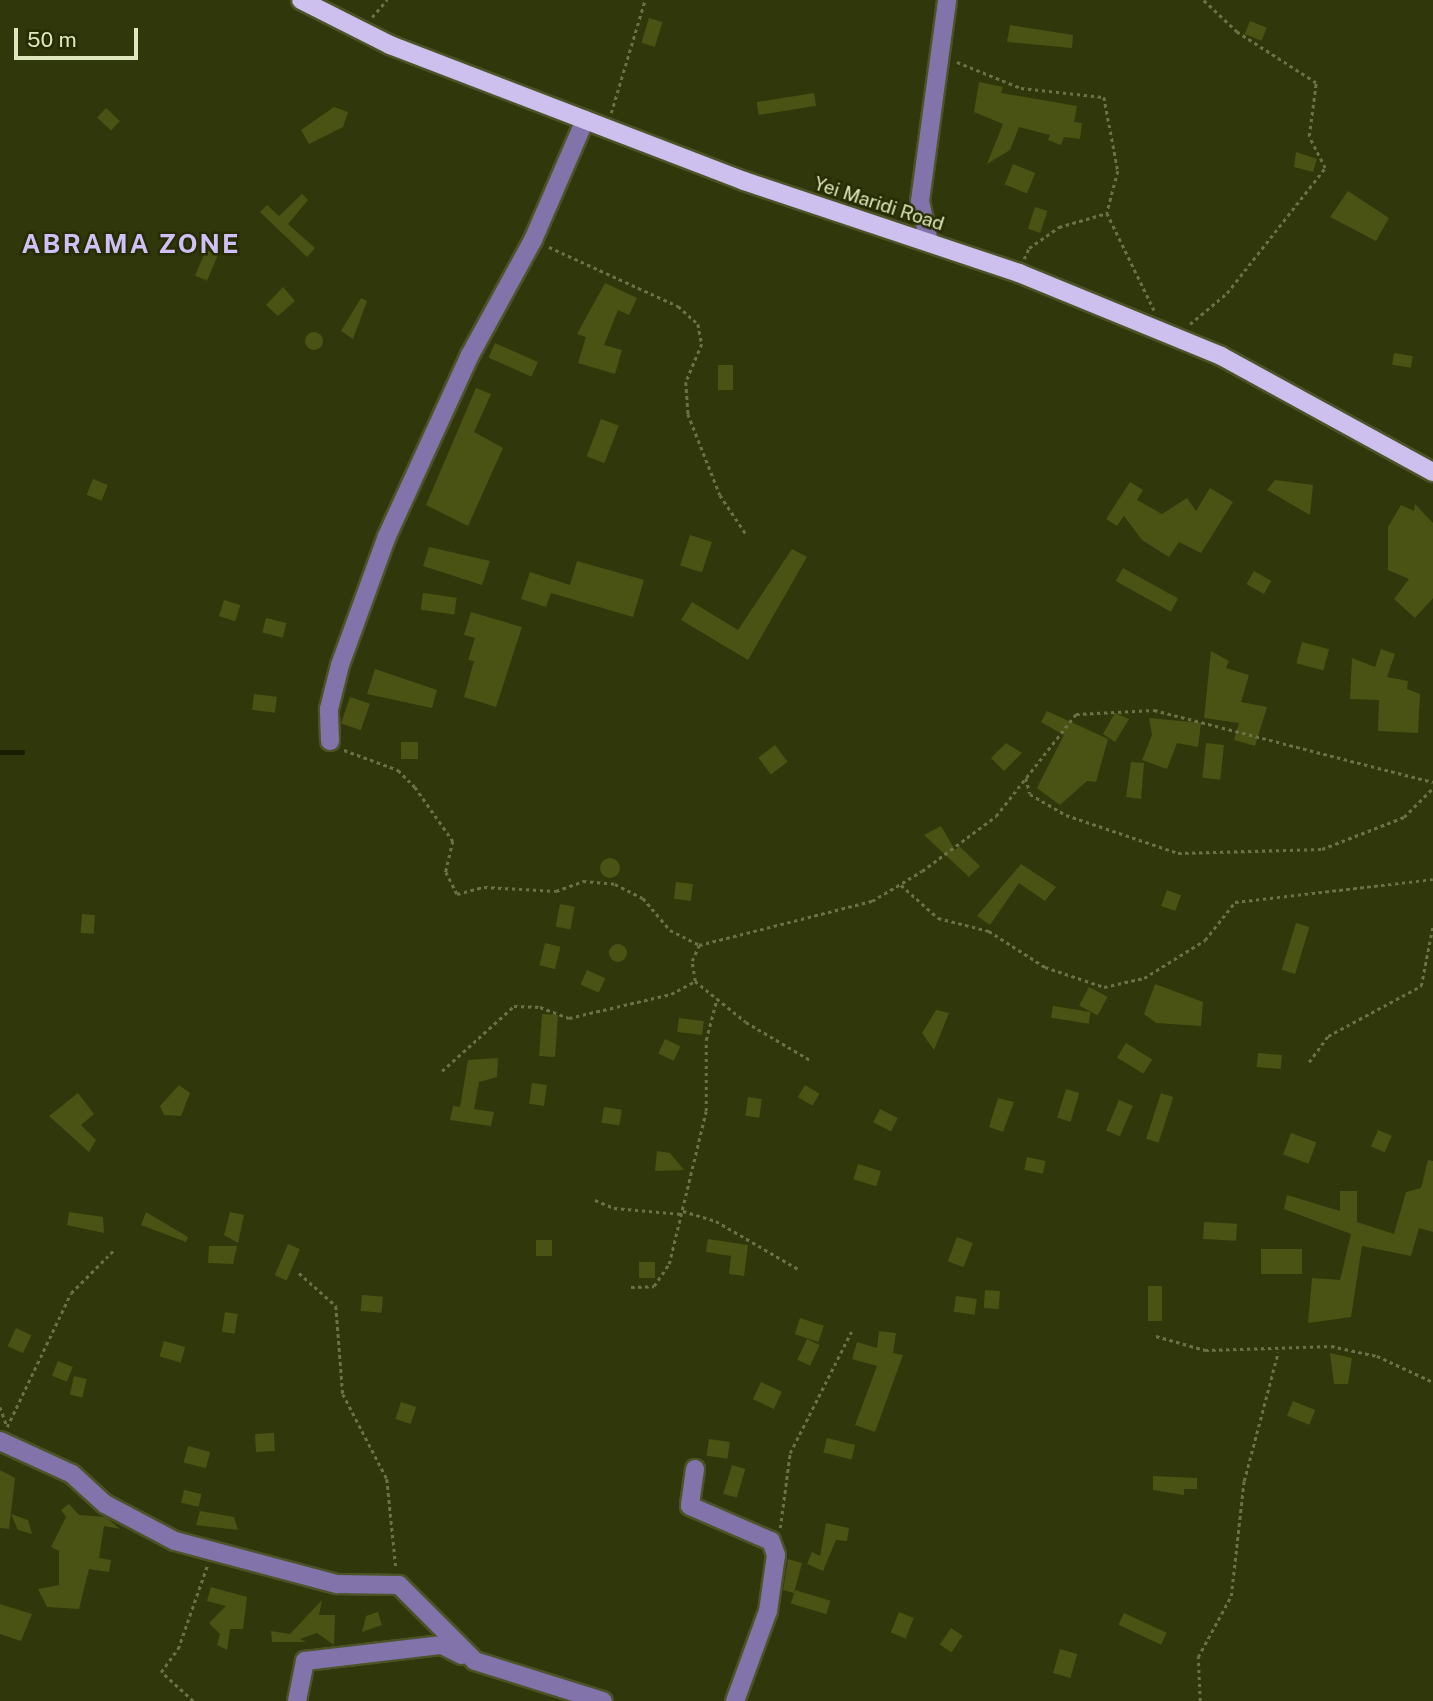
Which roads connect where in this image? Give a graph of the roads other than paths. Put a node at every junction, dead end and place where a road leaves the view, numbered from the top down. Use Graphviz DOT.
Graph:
graph roads {
  1 [pos="301,0"];
  2 [pos="947,0"];
  3 [pos="585,120"];
  4 [pos="929,242"];
  5 [pos="1433,472"];
  6 [pos="330,741"];
  7 [pos="2,1434"];
  8 [pos="695,1469"];
  9 [pos="475,1661"];
  10 [pos="297,1701"];
  11 [pos="603,1701"];
  12 [pos="734,1701"];
  1 -- 3 [label="main road, Yei Maridi Road"];
  2 -- 4 [label="street"];
  3 -- 4 [label="main road, Yei Maridi Road"];
  3 -- 6 [label="street"];
  4 -- 5 [label="main road, Yei Maridi Road"];
  7 -- 9 [label="street"];
  8 -- 12 [label="street"];
  9 -- 10 [label="street"];
  9 -- 11 [label="street"];
}
